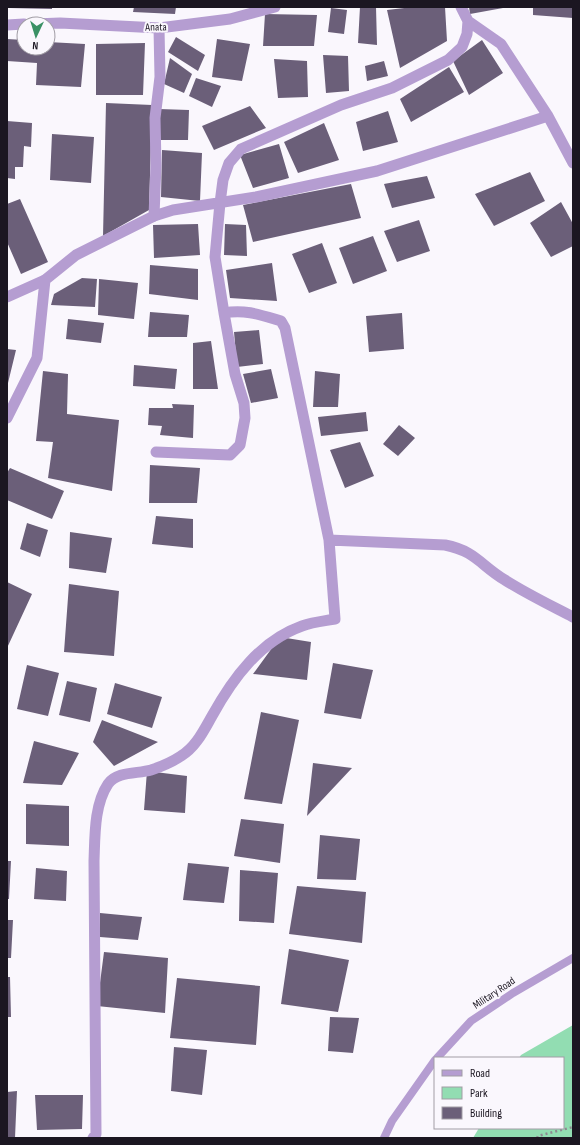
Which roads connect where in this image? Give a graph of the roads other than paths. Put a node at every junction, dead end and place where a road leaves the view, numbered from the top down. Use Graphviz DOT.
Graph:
graph roads {
  1 [pos="275,7"];
  2 [pos="461,7"];
  3 [pos="468,21"];
  4 [pos="56,23"];
  5 [pos="159,28"];
  6 [pos="548,116"];
  7 [pos="573,163"];
  8 [pos="220,203"];
  9 [pos="154,216"];
  10 [pos="45,280"];
  11 [pos="7,297"];
  12 [pos="224,313"];
  13 [pos="7,418"];
  14 [pos="156,452"];
  15 [pos="329,540"];
  16 [pos="573,617"];
  17 [pos="573,958"];
  18 [pos="438,1057"];
  19 [pos="434,1061"];
  20 [pos="93,1138"];
  21 [pos="384,1138"];
  1 -- 5 [label="street, Anata"];
  2 -- 3 [label="street"];
  3 -- 6 [label="street"];
  3 -- 8 [label="street"];
  4 -- 5 [label="street, Anata"];
  5 -- 9 [label="street"];
  6 -- 7 [label="street"];
  6 -- 8 [label="street"];
  8 -- 9 [label="street"];
  8 -- 12 [label="street"];
  9 -- 10 [label="street"];
  10 -- 11 [label="street"];
  10 -- 13 [label="street"];
  12 -- 14 [label="street"];
  12 -- 15 [label="street"];
  15 -- 16 [label="street"];
  15 -- 20 [label="street"];
  17 -- 18 [label="lane, Military Road"];
  19 -- 21 [label="lane"];
}
